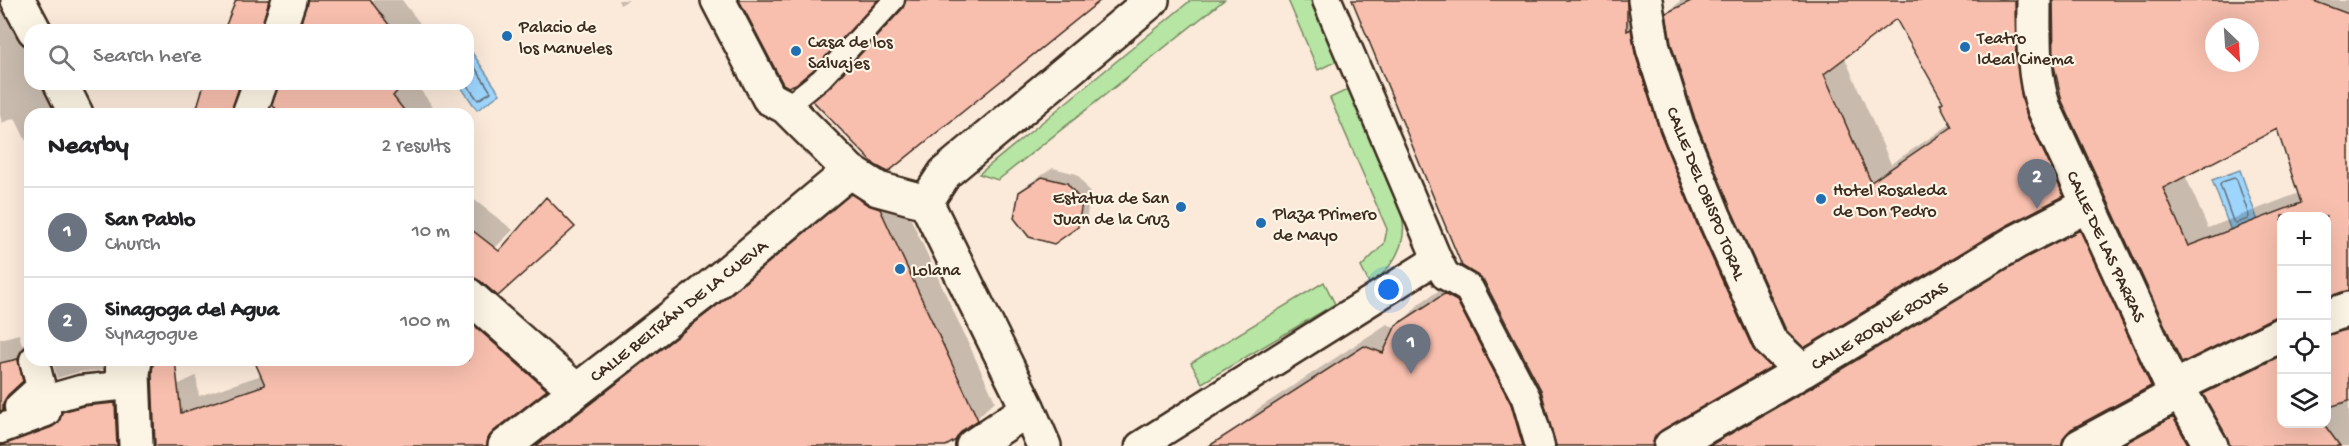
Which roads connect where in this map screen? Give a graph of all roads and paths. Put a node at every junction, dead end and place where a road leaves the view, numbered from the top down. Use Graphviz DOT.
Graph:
graph roads {
  1 [pos="18,0"];
  2 [pos="289,0"];
  3 [pos="718,0"];
  4 [pos="894,0"];
  5 [pos="1152,0"];
  6 [pos="1327,0"];
  7 [pos="1646,0"];
  8 [pos="2034,0"];
  9 [pos="31,24"];
  10 [pos="281,24"];
  11 [pos="64,90"];
  12 [pos="786,107"];
  13 [pos="73,108"];
  14 [pos="850,171"];
  15 [pos="926,202"];
  16 [pos="2088,205"];
  17 [pos="1437,259"];
  18 [pos="474,300"];
  19 [pos="2349,309"];
  20 [pos="2331,315"];
  21 [pos="2277,336"];
  22 [pos="36,366"];
  23 [pos="120,366"];
  24 [pos="134,366"];
  25 [pos="68,369"];
  26 [pos="1802,371"];
  27 [pos="576,390"];
  28 [pos="2177,390"];
  29 [pos="1028,409"];
  30 [pos="0,415"];
  31 [pos="0,421"];
  32 [pos="0,429"];
  33 [pos="136,446"];
  34 [pos="505,446"];
  35 [pos="973,446"];
  36 [pos="1044,446"];
  37 [pos="1140,446"];
  38 [pos="1540,446"];
  39 [pos="1671,446"];
  40 [pos="2080,446"];
  41 [pos="2211,446"];
  1 -- 9 [label="street"];
  2 -- 10 [label="street"];
  3 -- 12 [label="street"];
  4 -- 12 [label="lane"];
  5 -- 15 [label="street"];
  6 -- 17 [label="street"];
  7 -- 26 [label="street, CALLE DEL OBISPO TORAL"];
  8 -- 16 [label="street, CALLE DE LAS PARRAS"];
  11 -- 13 [label="street"];
  12 -- 14 [label="street"];
  14 -- 15 [label="street"];
  14 -- 27 [label="street, CALLE BELTRÁN DE LA CUEVA"];
  15 -- 29 [label="street"];
  16 -- 26 [label="street, CALLE ROQUE ROJAS"];
  16 -- 28 [label="street, CALLE DE LAS PARRAS"];
  17 -- 37 [label="street"];
  17 -- 38 [label="street"];
  18 -- 27 [label="street"];
  19 -- 20 [label="street"];
  21 -- 28 [label="street"];
  22 -- 30 [label="street"];
  23 -- 32 [label="street"];
  24 -- 33 [label="street"];
  25 -- 31 [label="street"];
  26 -- 39 [label="street, CALLE ROQUE ROJAS"];
  27 -- 34 [label="street, CALLE BELTRÁN DE LA CUEVA"];
  28 -- 40 [label="street"];
  28 -- 41 [label="street, CALLE DE LAS PARRAS"];
  29 -- 35 [label="street"];
  29 -- 36 [label="street"];
}
